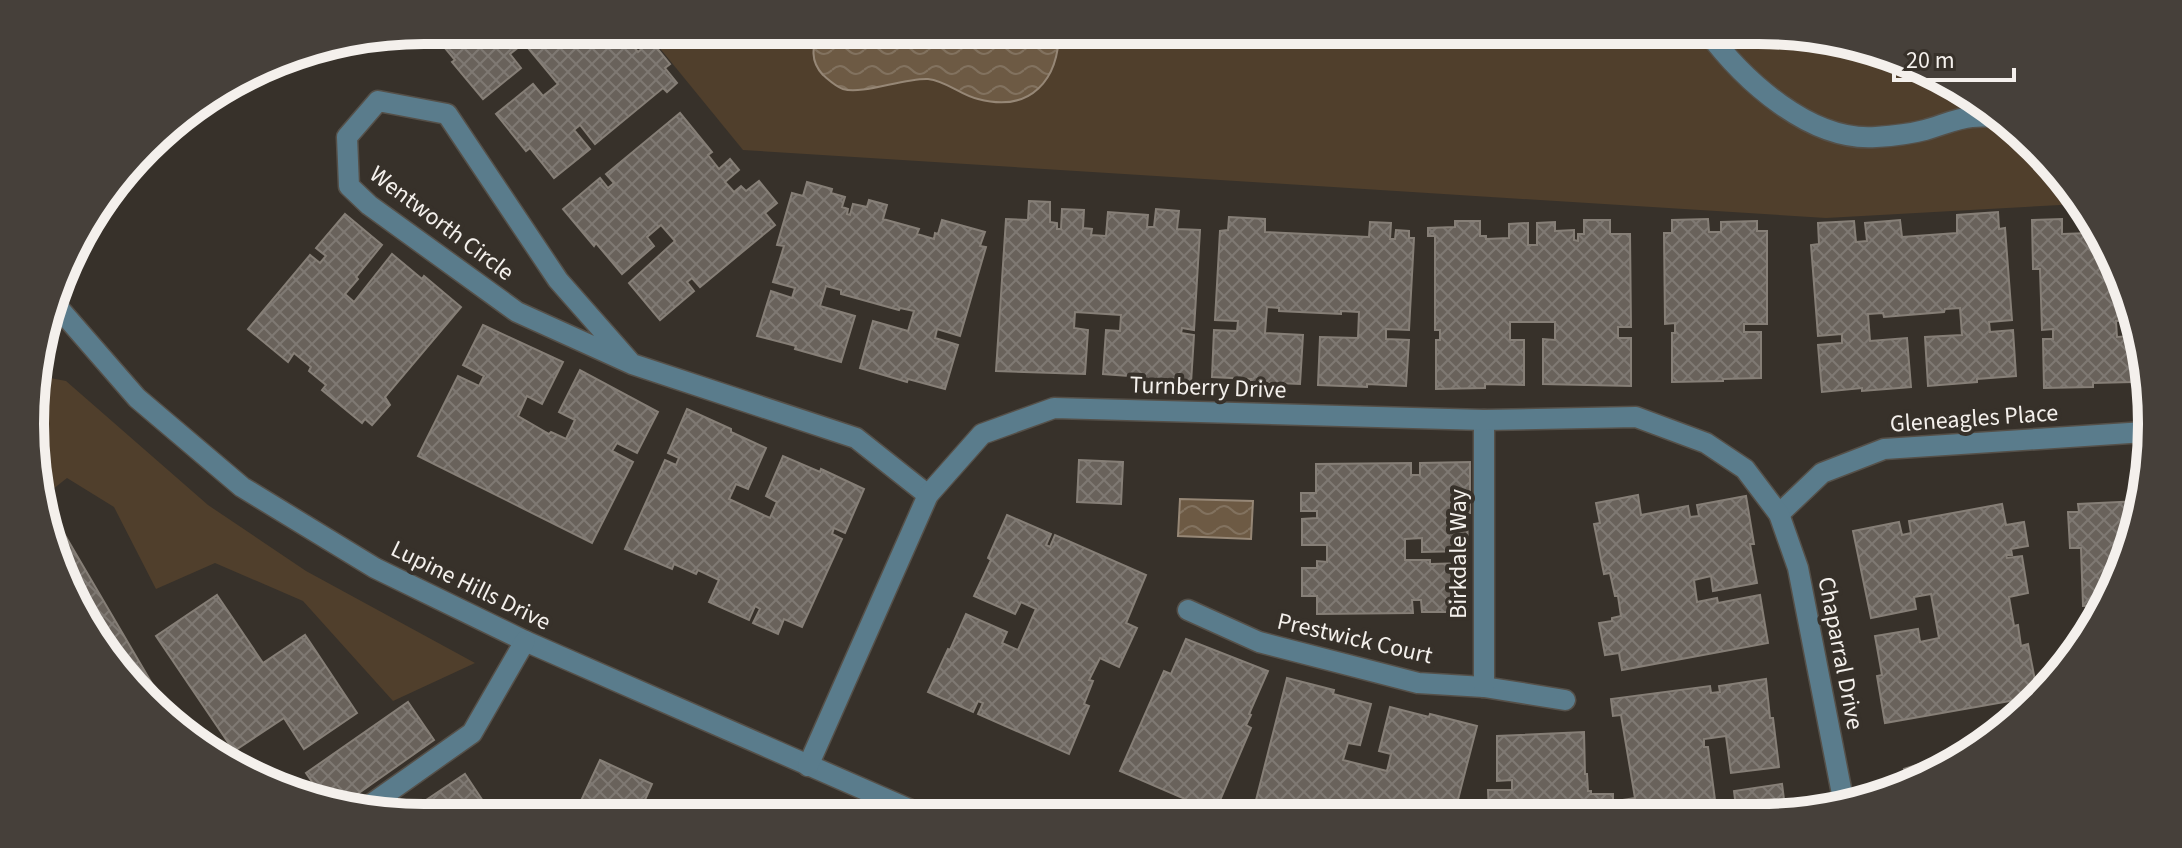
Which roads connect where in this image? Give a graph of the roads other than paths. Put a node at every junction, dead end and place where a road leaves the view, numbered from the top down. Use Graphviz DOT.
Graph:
graph roads {
  1 [pos="1717,44"];
  2 [pos="1981,117"];
  3 [pos="61,311"];
  4 [pos="632,364"];
  5 [pos="1484,420"];
  6 [pos="2138,432"];
  7 [pos="928,495"];
  8 [pos="1779,514"];
  9 [pos="1188,610"];
  10 [pos="525,641"];
  11 [pos="1484,687"];
  12 [pos="1565,700"];
  13 [pos="808,766"];
  14 [pos="1842,794"];
  15 [pos="376,801"];
  16 [pos="897,804"];
  1 -- 2 [label="street"];
  3 -- 10 [label="street, Lupine Hills Drive"];
  4 -- 4 [label="street, Wentworth Circle"];
  4 -- 7 [label="street, Wentworth Circle"];
  5 -- 7 [label="street, Turnberry Drive"];
  5 -- 8 [label="street, Turnberry Drive"];
  5 -- 11 [label="street, Birkdale Way"];
  6 -- 8 [label="street, Gleneagles Place"];
  7 -- 13 [label="street, Turnberry Drive"];
  8 -- 14 [label="street, Chaparral Drive"];
  9 -- 11 [label="street, Prestwick Court"];
  10 -- 13 [label="street, Lupine Hills Drive"];
  10 -- 15 [label="street"];
  11 -- 12 [label="street, Prestwick Court"];
  13 -- 16 [label="street, Lupine Hills Drive"];
}
